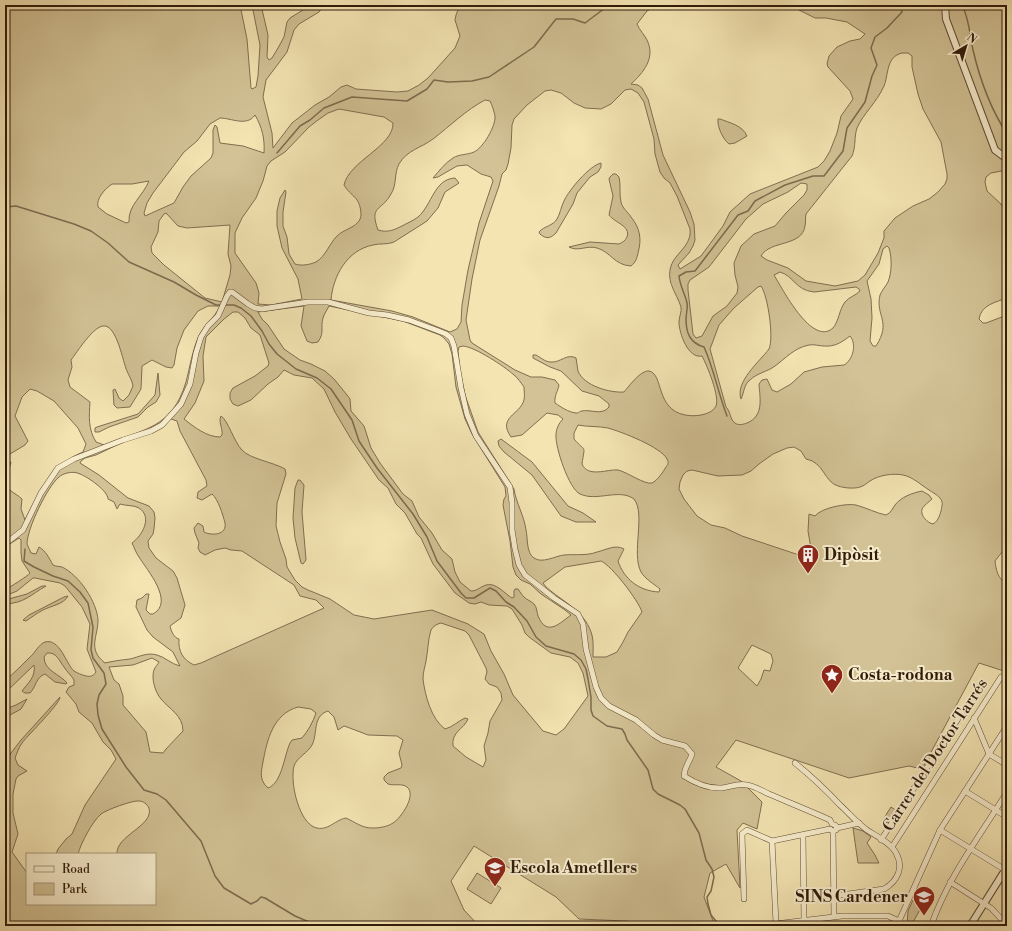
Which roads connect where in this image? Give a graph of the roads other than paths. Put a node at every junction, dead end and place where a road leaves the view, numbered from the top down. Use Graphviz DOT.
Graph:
graph roads {
  1 [pos="944,5"];
  2 [pos="1007,159"];
  3 [pos="5,544"];
  4 [pos="1001,677"];
  5 [pos="962,711"];
  6 [pos="974,718"];
  7 [pos="1007,726"];
  8 [pos="989,754"];
  9 [pos="795,763"];
  10 [pos="1007,766"];
  11 [pos="966,791"];
  12 [pos="1007,792"];
  13 [pos="996,810"];
  14 [pos="1007,817"];
  15 [pos="859,824"];
  16 [pos="833,828"];
  17 [pos="940,830"];
  18 [pos="803,835"];
  19 [pos="882,840"];
  20 [pos="772,841"];
  21 [pos="892,847"];
  22 [pos="971,849"];
  23 [pos="1006,869"];
  24 [pos="950,882"];
  25 [pos="834,896"];
  26 [pos="744,900"];
  27 [pos="984,903"];
  28 [pos="834,916"];
  29 [pos="804,919"];
  30 [pos="776,923"];
  31 [pos="900,924"];
  32 [pos="551,925"];
  33 [pos="620,925"];
  34 [pos="1007,925"];
  35 [pos="757,926"];
  36 [pos="931,926"];
  37 [pos="970,926"];
  1 -- 2 [label="street"];
  3 -- 16 [label="street"];
  4 -- 6 [label="street, Carrer del Doctor Tarrés"];
  5 -- 19 [label="street"];
  6 -- 8 [label="street"];
  6 -- 21 [label="street, Carrer del Doctor Tarrés"];
  7 -- 8 [label="street"];
  8 -- 10 [label="street"];
  8 -- 11 [label="street"];
  9 -- 15 [label="street"];
  11 -- 13 [label="street"];
  11 -- 17 [label="street"];
  12 -- 13 [label="street"];
  13 -- 14 [label="street"];
  13 -- 22 [label="street"];
  15 -- 16 [label="street"];
  15 -- 19 [label="street"];
  16 -- 18 [label="street"];
  16 -- 25 [label="street"];
  17 -- 22 [label="street"];
  17 -- 31 [label="street"];
  18 -- 20 [label="street"];
  18 -- 29 [label="street"];
  19 -- 21 [label="street"];
  20 -- 26 [label="street"];
  20 -- 30 [label="street"];
  21 -- 25 [label="street"];
  22 -- 23 [label="street"];
  22 -- 24 [label="street"];
  23 -- 27 [label="street"];
  24 -- 27 [label="street"];
  24 -- 36 [label="street"];
  25 -- 28 [label="street"];
  27 -- 34 [label="street"];
  27 -- 37 [label="street"];
  28 -- 29 [label="street"];
  28 -- 31 [label="street"];
  29 -- 30 [label="street"];
  30 -- 35 [label="street"];
  32 -- 33 [label="street"];
}
